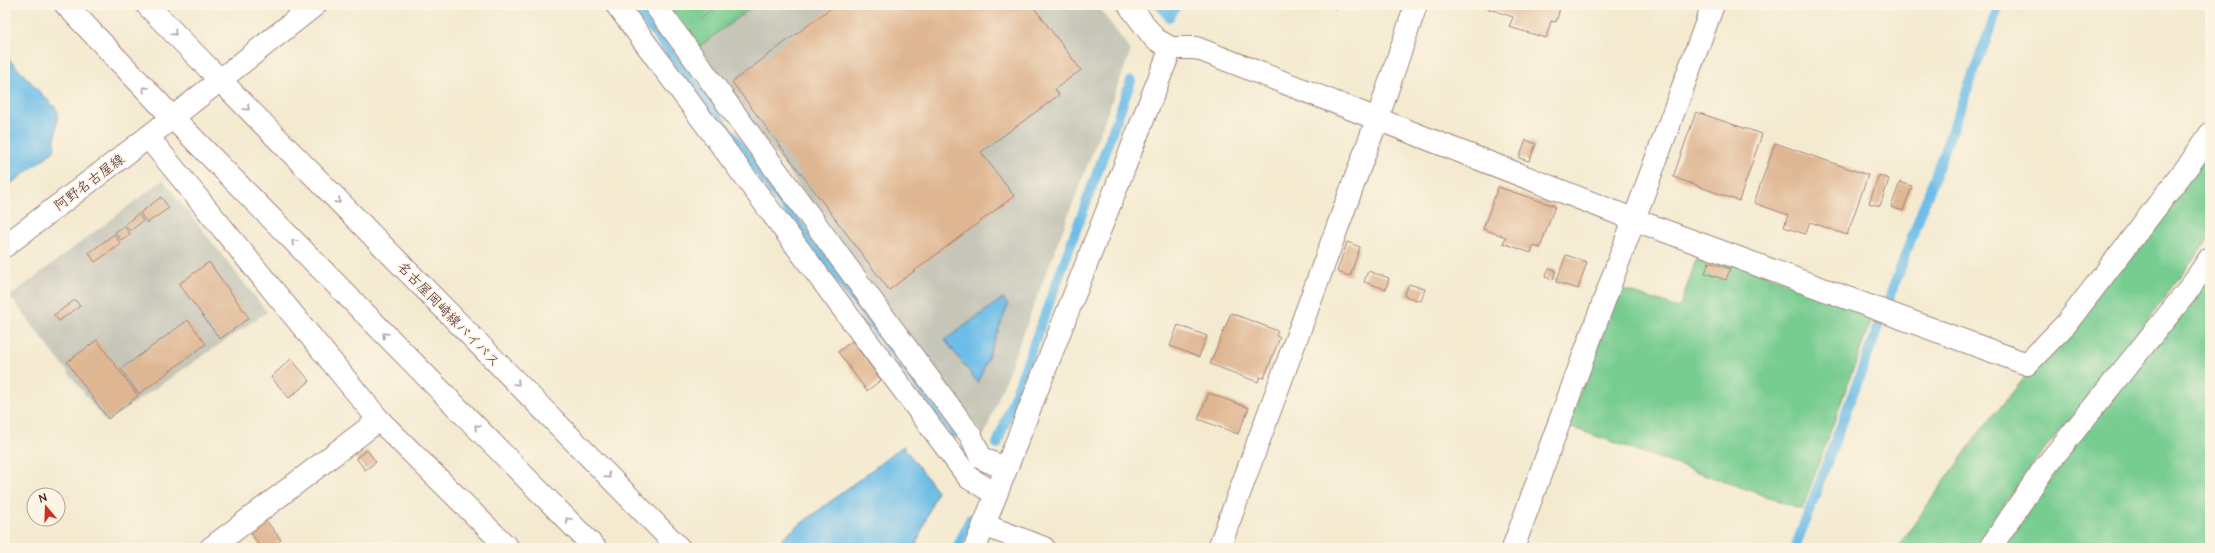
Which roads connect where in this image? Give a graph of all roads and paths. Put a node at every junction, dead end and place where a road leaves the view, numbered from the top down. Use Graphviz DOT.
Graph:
graph roads {
  1 [pos="66,5"];
  2 [pos="147,5"];
  3 [pos="315,5"];
  4 [pos="618,5"];
  5 [pos="655,5"];
  6 [pos="1129,5"];
  7 [pos="1416,5"];
  8 [pos="1714,5"];
  9 [pos="1171,48"];
  10 [pos="220,80"];
  11 [pos="172,117"];
  12 [pos="1377,120"];
  13 [pos="2210,134"];
  14 [pos="148,137"];
  15 [pos="1635,220"];
  16 [pos="5,246"];
  17 [pos="2210,258"];
  18 [pos="379,420"];
  19 [pos="1006,469"];
  20 [pos="996,494"];
  21 [pos="984,525"];
  22 [pos="211,548"];
  23 [pos="508,548"];
  24 [pos="595,548"];
  25 [pos="679,548"];
  26 [pos="975,548"];
  27 [pos="1044,548"];
  28 [pos="1219,548"];
  29 [pos="1513,548"];
  30 [pos="1990,548"];
  11 -- 1 [label="street, one-way"];
  2 -- 10 [label="street, one-way"];
  3 -- 10 [label="street, 阿野名古屋線"];
  4 -- 20 [label="street"];
  5 -- 19 [label="street"];
  6 -- 9 [label="street"];
  7 -- 12 [label="street"];
  8 -- 15 [label="street"];
  9 -- 12 [label="street"];
  9 -- 19 [label="street"];
  10 -- 11 [label="street, 阿野名古屋線"];
  10 -- 25 [label="street, 名古屋岡崎線バイパス, one-way"];
  11 -- 14 [label="street, 阿野名古屋線"];
  24 -- 11 [label="street, one-way"];
  12 -- 15 [label="street"];
  12 -- 28 [label="street"];
  13 -- 15 [label="street"];
  14 -- 16 [label="street, 阿野名古屋線"];
  14 -- 18 [label="street"];
  15 -- 29 [label="street"];
  17 -- 30 [label="street"];
  18 -- 22 [label="street"];
  18 -- 23 [label="street"];
  19 -- 20 [label="street"];
  20 -- 21 [label="street"];
  21 -- 26 [label="street"];
  21 -- 27 [label="street"];
}
